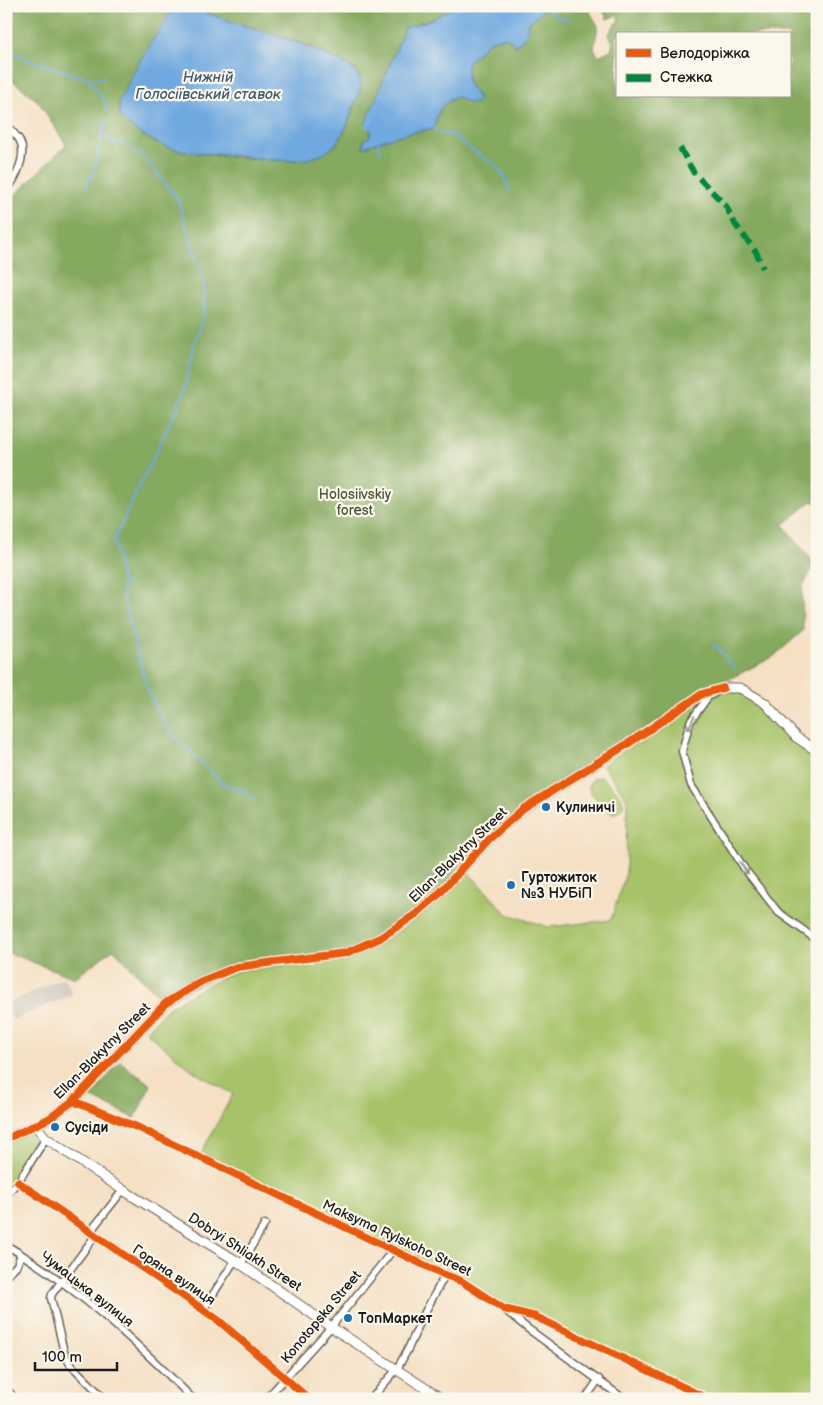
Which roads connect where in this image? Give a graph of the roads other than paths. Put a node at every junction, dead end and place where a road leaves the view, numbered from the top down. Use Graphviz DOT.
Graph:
graph roads {
  1 [pos="6,125"];
  2 [pos="6,190"];
  3 [pos="723,688"];
  4 [pos="817,751"];
  5 [pos="817,940"];
  6 [pos="73,1101"];
  7 [pos="35,1125"];
  8 [pos="46,1138"];
  9 [pos="6,1139"];
  10 [pos="18,1182"];
  11 [pos="123,1190"];
  12 [pos="6,1195"];
  13 [pos="265,1224"];
  14 [pos="93,1234"];
  15 [pos="6,1245"];
  16 [pos="393,1250"];
  17 [pos="21,1254"];
  18 [pos="238,1262"];
  19 [pos="445,1275"];
  20 [pos="6,1276"];
  21 [pos="61,1282"];
  22 [pos="203,1310"];
  23 [pos="504,1310"];
  24 [pos="331,1326"];
  25 [pos="397,1369"];
  26 [pos="285,1378"];
  27 [pos="599,1380"];
  28 [pos="6,1388"];
  29 [pos="15,1399"];
  30 [pos="105,1399"];
  31 [pos="193,1399"];
  32 [pos="266,1399"];
  33 [pos="309,1399"];
  34 [pos="371,1399"];
  35 [pos="442,1399"];
  36 [pos="585,1399"];
  37 [pos="624,1399"];
  38 [pos="708,1399"];
  1 -- 2 [label="street"];
  3 -- 4 [label="street"];
  3 -- 5 [label="street, one-way"];
  3 -- 6 [label="street, Ellan-Blakytny Street"];
  6 -- 7 [label="street, Ellan-Blakytny Street"];
  6 -- 16 [label="street, Maksyma Rylskoho Street"];
  7 -- 8 [label="street, Dobryi Shliakh Street"];
  7 -- 9 [label="street, Ellan-Blakytny Street"];
  8 -- 10 [label="street"];
  8 -- 11 [label="street, Dobryi Shliakh Street"];
  10 -- 12 [label="street"];
  10 -- 14 [label="street, Горяна вулиця"];
  11 -- 14 [label="street"];
  11 -- 18 [label="street, Dobryi Shliakh Street"];
  13 -- 18 [label="street"];
  14 -- 21 [label="street"];
  14 -- 22 [label="street, Горяна вулиця"];
  15 -- 17 [label="street, Чумацька вулиця"];
  16 -- 19 [label="street, Maksyma Rylskoho Street"];
  16 -- 24 [label="street, Konotopska Street"];
  17 -- 20 [label="street"];
  17 -- 21 [label="street, Чумацька вулиця"];
  18 -- 22 [label="street"];
  18 -- 24 [label="street, Dobryi Shliakh Street"];
  19 -- 23 [label="street, Maksyma Rylskoho Street"];
  19 -- 25 [label="street"];
  21 -- 30 [label="street"];
  21 -- 31 [label="street, Чумацька вулиця"];
  22 -- 26 [label="street, Горяна вулиця"];
  23 -- 27 [label="street"];
  23 -- 38 [label="street, Maksyma Rylskoho Street"];
  24 -- 25 [label="street, Dobryi Shliakh Street"];
  24 -- 26 [label="street, Konotopska Street"];
  25 -- 34 [label="street"];
  25 -- 35 [label="street, Dobryi Shliakh Street"];
  26 -- 32 [label="street, Konotopska Street"];
  26 -- 33 [label="street, Горяна вулиця"];
  27 -- 36 [label="street"];
  27 -- 37 [label="street"];
  28 -- 29 [label="street"];
}
